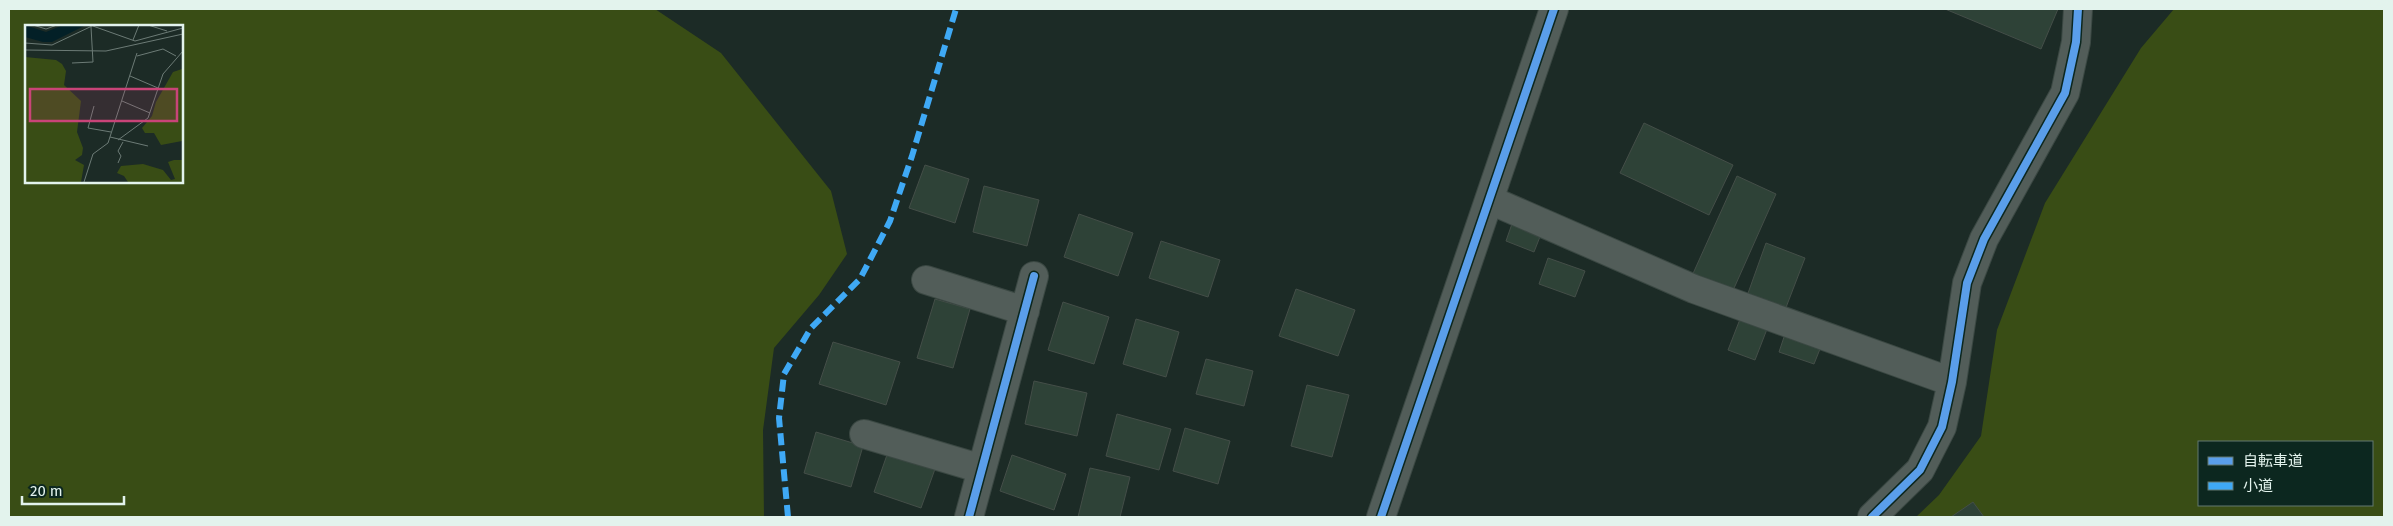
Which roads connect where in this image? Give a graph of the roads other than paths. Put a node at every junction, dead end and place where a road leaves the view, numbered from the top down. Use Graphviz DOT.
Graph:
graph roads {
  1 [pos="1554,9"];
  2 [pos="2078,9"];
  3 [pos="1490,200"];
  4 [pos="1034,276"];
  5 [pos="926,280"];
  6 [pos="1025,311"];
  7 [pos="1952,382"];
  8 [pos="864,434"];
  9 [pos="982,469"];
  10 [pos="969,517"];
  11 [pos="1381,517"];
  12 [pos="1872,517"];
  1 -- 3 [label="street"];
  2 -- 7 [label="street"];
  3 -- 7 [label="street"];
  3 -- 11 [label="street"];
  4 -- 6 [label="street"];
  5 -- 6 [label="street"];
  6 -- 9 [label="street"];
  7 -- 12 [label="street"];
  8 -- 9 [label="street"];
  9 -- 10 [label="street"];
}
